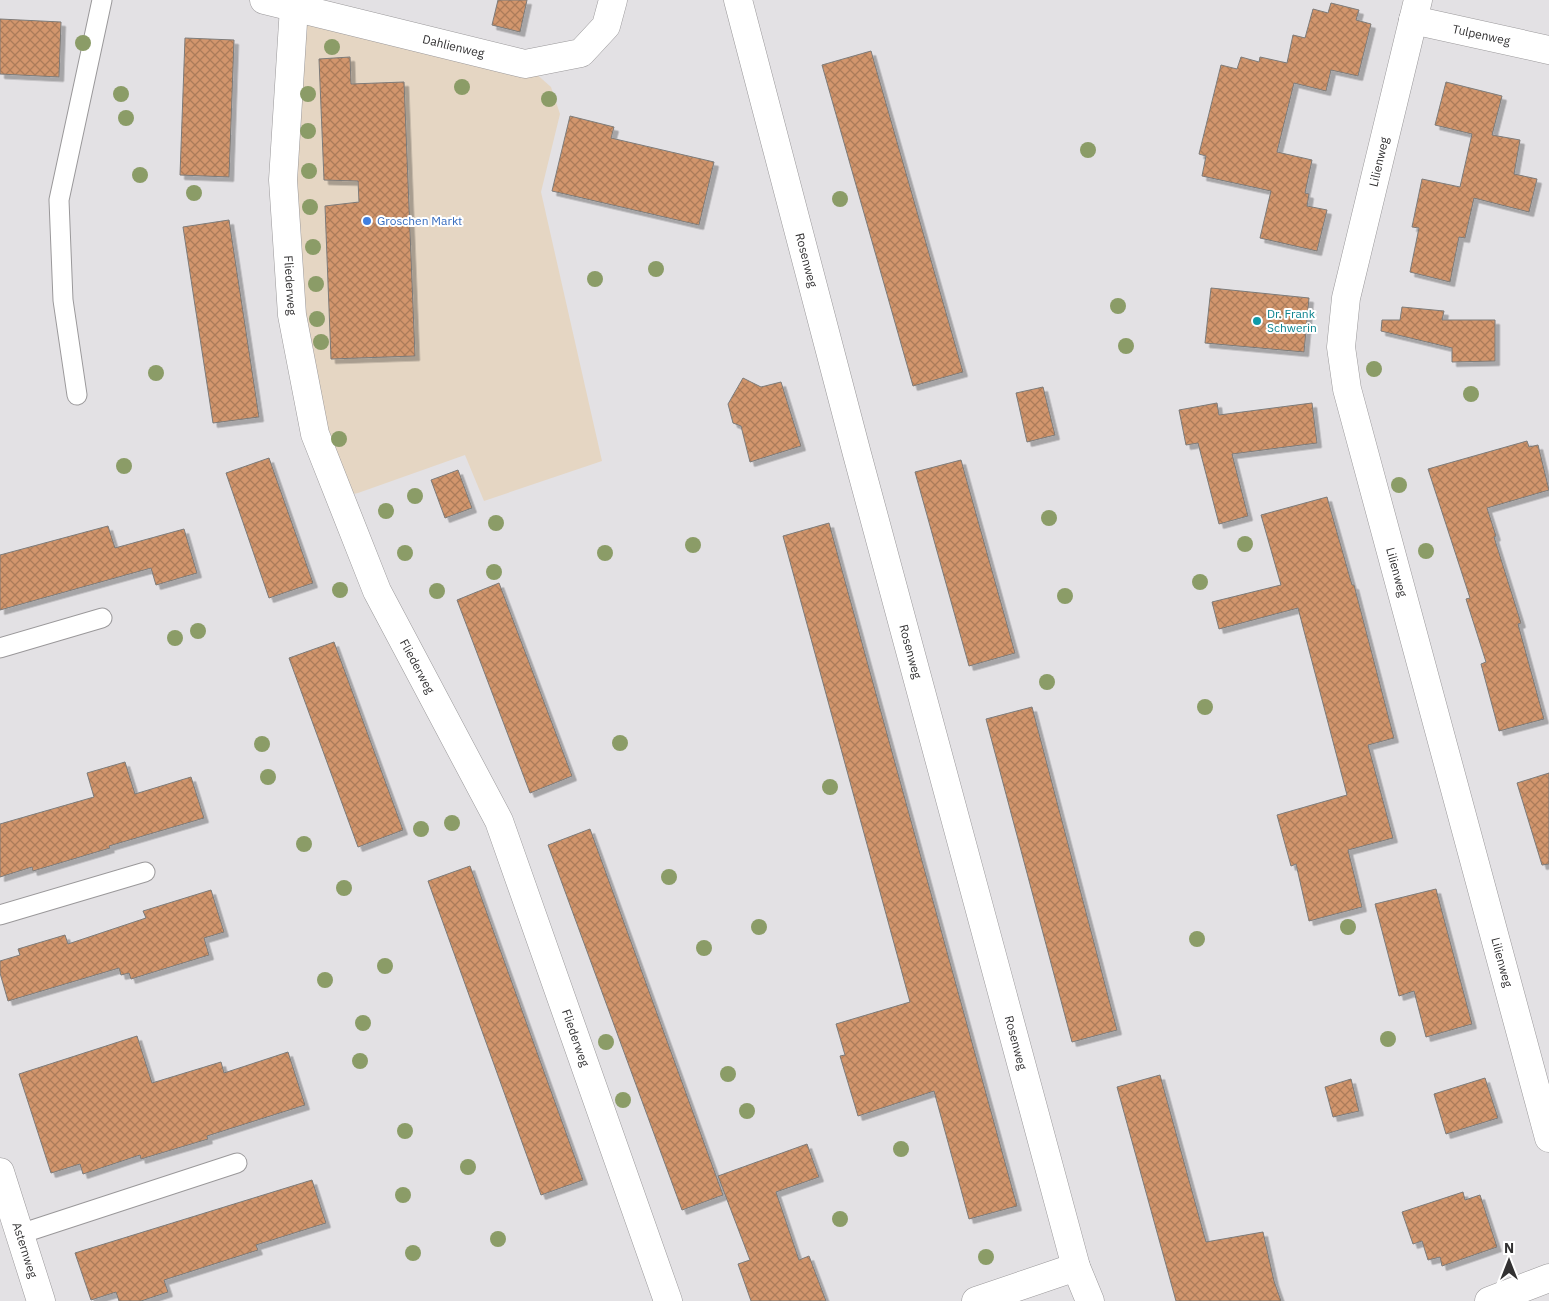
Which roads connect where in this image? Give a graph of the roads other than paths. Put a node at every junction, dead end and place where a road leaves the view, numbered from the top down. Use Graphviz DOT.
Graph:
graph roads {
  1 [pos="102,0"];
  2 [pos="264,0"];
  3 [pos="613,0"];
  4 [pos="738,0"];
  5 [pos="294,7"];
  6 [pos="1415,10"];
  7 [pos="1549,50"];
  8 [pos="77,395"];
  9 [pos="102,618"];
  10 [pos="0,648"];
  11 [pos="145,872"];
  12 [pos="0,915"];
  13 [pos="1549,1138"];
  14 [pos="237,1163"];
  15 [pos="0,1172"];
  16 [pos="20,1234"];
  17 [pos="1076,1267"];
  18 [pos="1549,1278"];
  19 [pos="41,1301"];
  20 [pos="668,1301"];
  21 [pos="976,1301"];
  22 [pos="1090,1301"];
  23 [pos="1489,1301"];
  1 -- 8 [label="lane"];
  2 -- 5 [label="street, Dahlienweg"];
  3 -- 5 [label="street, Dahlienweg"];
  4 -- 17 [label="street, Rosenweg"];
  5 -- 20 [label="street, Fliederweg"];
  6 -- 7 [label="street, Tulpenweg"];
  6 -- 13 [label="street, Lilienweg"];
  9 -- 10 [label="lane"];
  11 -- 12 [label="lane"];
  14 -- 16 [label="lane"];
  15 -- 16 [label="street, Asternweg"];
  16 -- 19 [label="street, Asternweg"];
  17 -- 21 [label="street"];
  17 -- 22 [label="street, Rosenweg"];
  18 -- 23 [label="street"];
}
